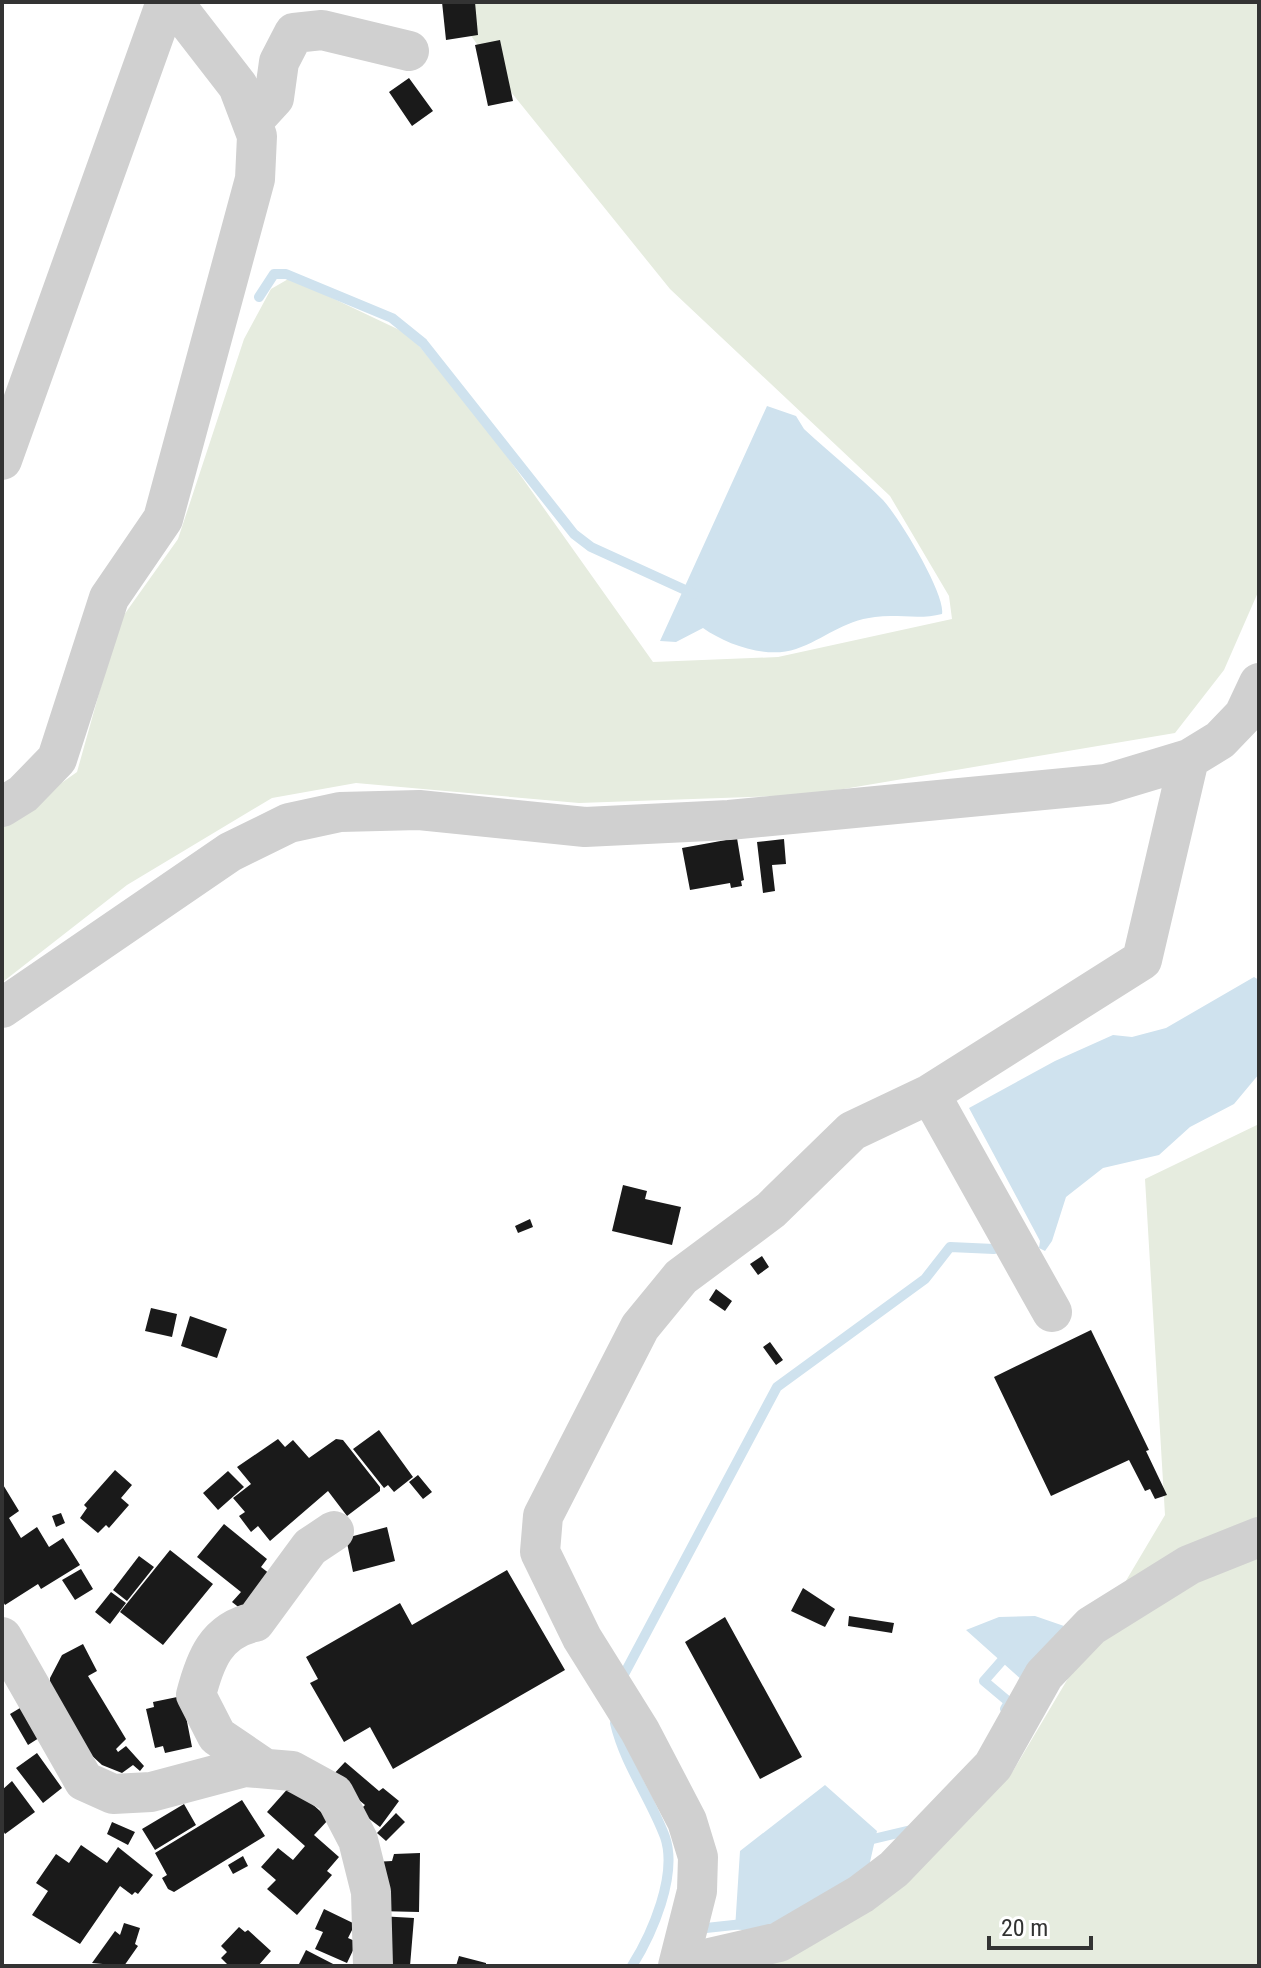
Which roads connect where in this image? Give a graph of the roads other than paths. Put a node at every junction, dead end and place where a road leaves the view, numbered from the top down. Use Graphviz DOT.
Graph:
graph roads {
  1 [pos="166,2"];
  2 [pos="173,2"];
  3 [pos="409,51"];
  4 [pos="252,122"];
  5 [pos="4,448"];
  6 [pos="1258,686"];
  7 [pos="1189,759"];
  8 [pos="2,807"];
  9 [pos="2,1008"];
  10 [pos="930,1094"];
  11 [pos="1052,1312"];
  12 [pos="334,1531"];
  13 [pos="1259,1537"];
  14 [pos="2,1637"];
  15 [pos="264,1768"];
  16 [pos="679,1965"];
  17 [pos="373,1966"];
  1 -- 5 [label="street"];
  2 -- 4 [label="street"];
  3 -- 4 [label="street"];
  4 -- 8 [label="street"];
  6 -- 7 [label="street"];
  7 -- 9 [label="street"];
  7 -- 10 [label="street"];
  10 -- 11 [label="street"];
  10 -- 16 [label="street"];
  12 -- 15 [label="street"];
  13 -- 16 [label="street"];
  14 -- 15 [label="street"];
  15 -- 17 [label="street"];
}
